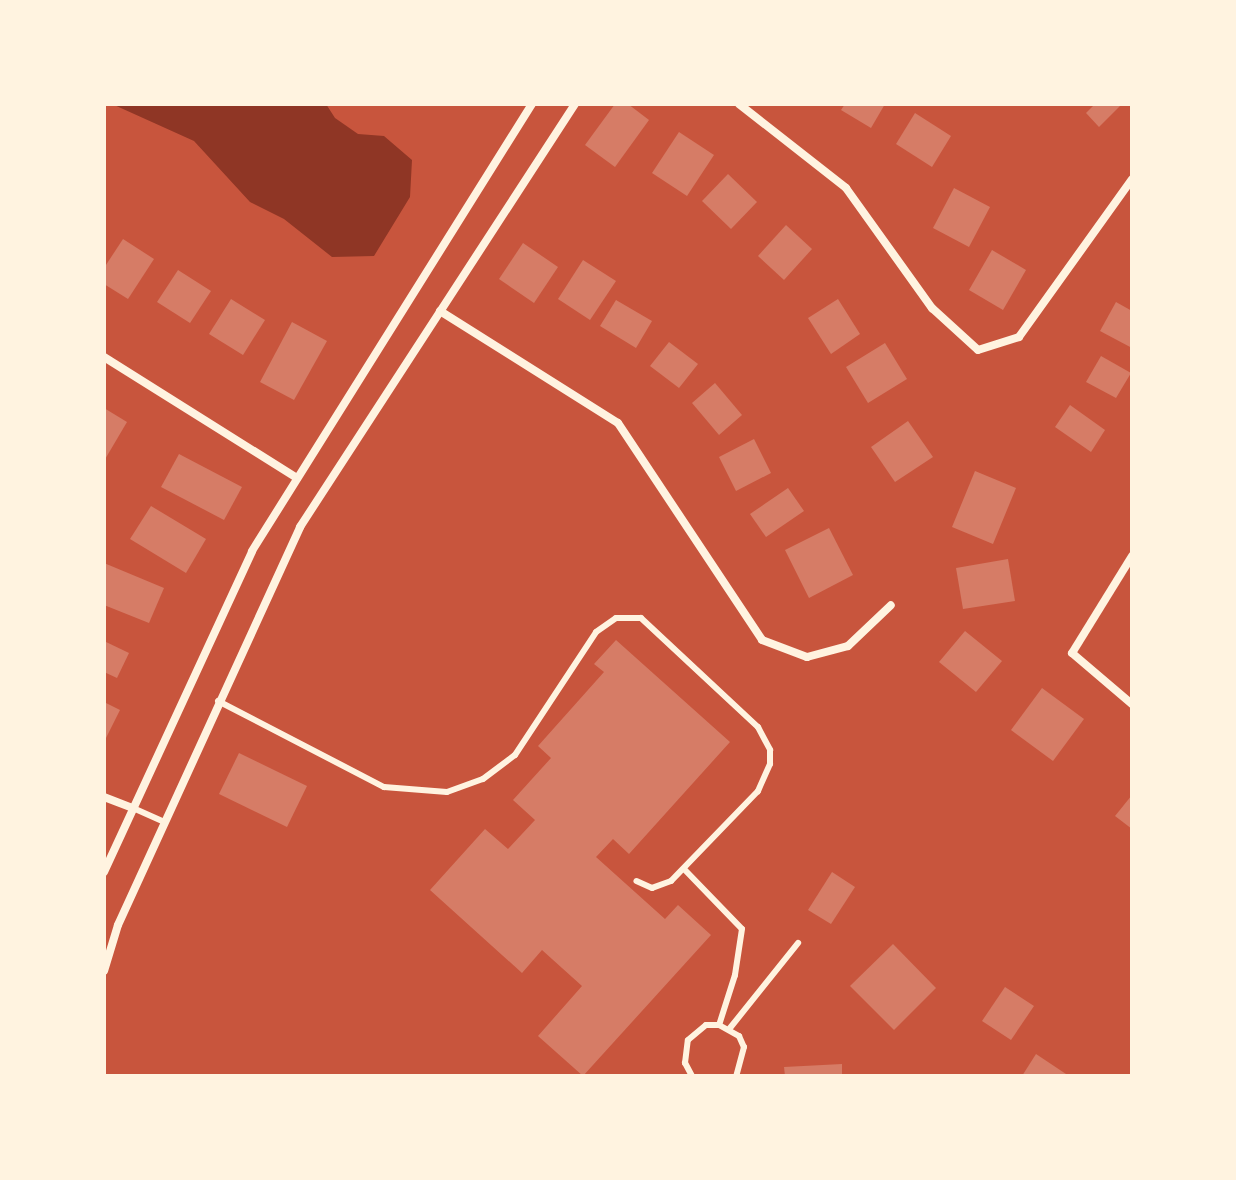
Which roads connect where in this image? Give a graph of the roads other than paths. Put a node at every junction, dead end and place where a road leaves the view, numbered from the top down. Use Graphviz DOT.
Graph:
graph roads {
  1 [pos="532,104"];
  2 [pos="575,104"];
  3 [pos="739,104"];
  4 [pos="1132,179"];
  5 [pos="440,311"];
  6 [pos="104,357"];
  7 [pos="297,478"];
  8 [pos="1132,556"];
  9 [pos="891,605"];
  10 [pos="218,701"];
  11 [pos="1132,704"];
  12 [pos="104,797"];
  13 [pos="133,808"];
  14 [pos="165,822"];
  15 [pos="684,869"];
  16 [pos="104,872"];
  17 [pos="636,881"];
  18 [pos="798,943"];
  19 [pos="104,971"];
  20 [pos="719,1025"];
  21 [pos="730,1028"];
  22 [pos="692,1076"];
  23 [pos="736,1076"];
  1 -- 7 [label="street"];
  2 -- 5 [label="street"];
  3 -- 4 [label="street"];
  5 -- 9 [label="street"];
  5 -- 10 [label="street"];
  6 -- 7 [label="street"];
  7 -- 13 [label="street"];
  8 -- 11 [label="street"];
  10 -- 14 [label="street"];
  10 -- 15 [label="lane"];
  12 -- 13 [label="street"];
  13 -- 14 [label="lane"];
  13 -- 16 [label="street"];
  14 -- 19 [label="street"];
  15 -- 17 [label="lane"];
  15 -- 20 [label="lane"];
  18 -- 21 [label="lane"];
  20 -- 21 [label="lane"];
  20 -- 22 [label="lane"];
  21 -- 23 [label="lane"];
}
